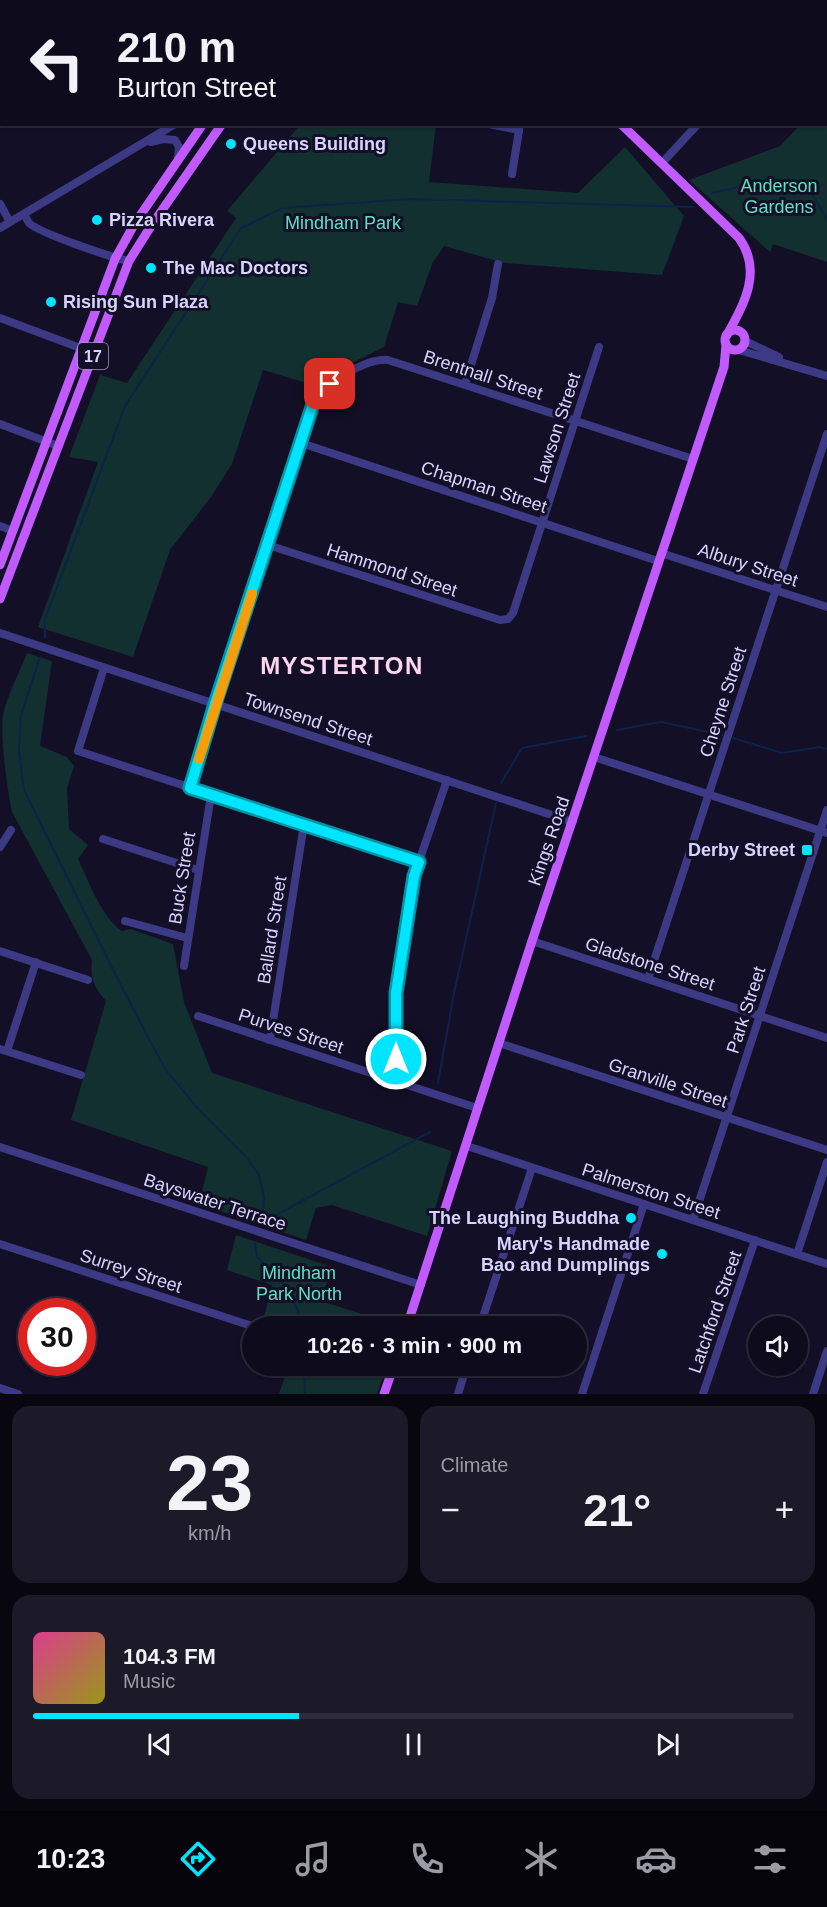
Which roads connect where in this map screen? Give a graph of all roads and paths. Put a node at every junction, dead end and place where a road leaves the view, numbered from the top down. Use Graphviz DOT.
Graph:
graph roads {
  1 [pos="172,126"];
  2 [pos="202,126"];
  3 [pos="220,126"];
  4 [pos="623,126"];
  5 [pos="696,126"];
  6 [pos="519,127"];
  7 [pos="138,146"];
  8 [pos="178,164"];
  9 [pos="662,164"];
  10 [pos="512,174"];
  11 [pos="0,204"];
  12 [pos="24,214"];
  13 [pos="10,222"];
  14 [pos="0,228"];
  15 [pos="116,259"];
  16 [pos="129,261"];
  17 [pos="498,264"];
  18 [pos="742,306"];
  19 [pos="0,318"];
  20 [pos="745,338"];
  21 [pos="726,340"];
  22 [pos="599,348"];
  23 [pos="83,349"];
  24 [pos="737,350"];
  25 [pos="724,367"];
  26 [pos="799,367"];
  27 [pos="827,376"];
  28 [pos="465,384"];
  29 [pos="575,421"];
  30 [pos="0,424"];
  31 [pos="827,434"];
  32 [pos="47,441"];
  33 [pos="301,443"];
  34 [pos="58,446"];
  35 [pos="693,459"];
  36 [pos="542,522"];
  37 [pos="0,526"];
  38 [pos="13,531"];
  39 [pos="268,545"];
  40 [pos="659,557"];
  41 [pos="0,565"];
  42 [pos="776,590"];
  43 [pos="0,599"];
  44 [pos="827,607"];
  45 [pos="508,619"];
  46 [pos="0,633"];
  47 [pos="104,668"];
  48 [pos="215,704"];
  49 [pos="594,757"];
  50 [pos="447,780"];
  51 [pos="190,788"];
  52 [pos="709,794"];
  53 [pos="211,795"];
  54 [pos="827,810"];
  55 [pos="573,822"];
  56 [pos="304,824"];
  57 [pos="11,830"];
  58 [pos="824,832"];
  59 [pos="103,839"];
  60 [pos="0,847"];
  61 [pos="419,862"];
  62 [pos="198,870"];
  63 [pos="125,921"];
  64 [pos="187,938"];
  65 [pos="532,941"];
  66 [pos="0,951"];
  67 [pos="36,963"];
  68 [pos="184,966"];
  69 [pos="648,979"];
  70 [pos="88,980"];
  71 [pos="198,1016"];
  72 [pos="759,1016"];
  73 [pos="827,1038"];
  74 [pos="270,1040"];
  75 [pos="499,1043"];
  76 [pos="4,1050"];
  77 [pos="81,1075"];
  78 [pos="396,1082"];
  79 [pos="477,1108"];
  80 [pos="727,1118"];
  81 [pos="466,1146"];
  82 [pos="0,1147"];
  83 [pos="827,1150"];
  84 [pos="827,1162"];
  85 [pos="532,1168"];
  86 [pos="644,1204"];
  87 [pos="693,1220"];
  88 [pos="755,1240"];
  89 [pos="0,1244"];
  90 [pos="797,1254"];
  91 [pos="827,1264"];
  92 [pos="421,1285"];
  93 [pos="410,1316"];
  94 [pos="483,1316"];
  95 [pos="242,1323"];
  96 [pos="827,1351"];
  97 [pos="825,1365"];
  98 [pos="390,1376"];
  99 [pos="464,1376"];
  100 [pos="0,1388"];
  101 [pos="18,1394"];
  102 [pos="384,1394"];
  103 [pos="458,1394"];
  104 [pos="582,1394"];
  105 [pos="703,1394"];
  106 [pos="813,1394"];
  1 -- 7 [label="street"];
  2 -- 8 [label="main road, 17"];
  3 -- 16 [label="main road, 17"];
  4 -- 9 [label="main road"];
  5 -- 9 [label="street"];
  6 -- 10 [label="street"];
  7 -- 8 [label="street"];
  7 -- 12 [label="street"];
  8 -- 15 [label="main road, 17"];
  9 -- 18 [label="main road"];
  11 -- 13 [label="street"];
  12 -- 13 [label="street"];
  12 -- 15 [label="street"];
  13 -- 14 [label="street"];
  15 -- 16 [label="street"];
  15 -- 23 [label="main road, 17"];
  16 -- 34 [label="main road, 17"];
  17 -- 28 [label="street"];
  18 -- 20 [label="main road"];
  18 -- 21 [label="main road"];
  19 -- 23 [label="street"];
  20 -- 21 [label="main road"];
  20 -- 24 [label="main road, Kings Road"];
  20 -- 26 [label="street"];
  21 -- 24 [label="main road"];
  21 -- 25 [label="main road, Kings Road"];
  22 -- 29 [label="street, Lawson Street"];
  23 -- 32 [label="main road, 17"];
  24 -- 25 [label="main road, Kings Road"];
  24 -- 26 [label="street"];
  25 -- 35 [label="main road, Kings Road"];
  26 -- 27 [label="street"];
  28 -- 29 [label="street, Brentnall Street"];
  28 -- 33 [label="street, Brentnall Street"];
  29 -- 35 [label="street, Brentnall Street"];
  29 -- 36 [label="street, Lawson Street"];
  30 -- 32 [label="street"];
  31 -- 42 [label="street, Cheyne Street"];
  32 -- 34 [label="street"];
  32 -- 38 [label="main road, 17"];
  33 -- 36 [label="street, Chapman Street"];
  33 -- 39 [label="street, Brentnall Street"];
  34 -- 43 [label="main road, 17"];
  35 -- 40 [label="main road, Kings Road"];
  36 -- 40 [label="street, Chapman Street"];
  36 -- 45 [label="street, Lawson Street"];
  37 -- 38 [label="street"];
  38 -- 41 [label="main road, 17"];
  39 -- 45 [label="street, Hammond Street"];
  39 -- 48 [label="street, Brentnall Street"];
  40 -- 42 [label="street, Albury Street"];
  40 -- 49 [label="main road, Kings Road"];
  42 -- 44 [label="street, Albury Street"];
  42 -- 52 [label="street, Cheyne Street"];
  46 -- 47 [label="street, Townsend Street"];
  47 -- 48 [label="street, Townsend Street"];
  47 -- 51 [label="street"];
  48 -- 50 [label="street, Townsend Street"];
  48 -- 51 [label="street, Brentnall Street"];
  49 -- 52 [label="street"];
  49 -- 55 [label="main road, Kings Road"];
  50 -- 55 [label="street, Townsend Street"];
  50 -- 61 [label="street"];
  51 -- 53 [label="street"];
  52 -- 58 [label="street"];
  52 -- 69 [label="street, Cheyne Street"];
  53 -- 56 [label="street"];
  53 -- 62 [label="street, Buck Street"];
  54 -- 58 [label="street, Park Street"];
  55 -- 65 [label="main road, Kings Road"];
  56 -- 61 [label="street"];
  56 -- 74 [label="street, Ballard Street"];
  57 -- 60 [label="street"];
  58 -- 72 [label="street, Park Street"];
  59 -- 62 [label="street"];
  61 -- 78 [label="street"];
  62 -- 64 [label="street, Buck Street"];
  63 -- 64 [label="street"];
  64 -- 68 [label="street, Buck Street"];
  65 -- 69 [label="street, Gladstone Street"];
  65 -- 75 [label="main road, Kings Road"];
  66 -- 67 [label="street"];
  67 -- 70 [label="street"];
  67 -- 76 [label="street"];
  69 -- 72 [label="street, Gladstone Street"];
  71 -- 74 [label="street, Purves Street"];
  72 -- 73 [label="street, Gladstone Street"];
  72 -- 80 [label="street, Park Street"];
  74 -- 78 [label="street, Purves Street"];
  75 -- 79 [label="main road, Kings Road"];
  75 -- 80 [label="street, Granville Street"];
  76 -- 77 [label="street"];
  78 -- 79 [label="street, Purves Street"];
  79 -- 81 [label="main road, Kings Road"];
  80 -- 83 [label="street, Granville Street"];
  80 -- 87 [label="street, Park Street"];
  81 -- 85 [label="street, Palmerston Street"];
  81 -- 92 [label="main road, Kings Road"];
  82 -- 92 [label="street, Bayswater Terrace"];
  84 -- 90 [label="street"];
  85 -- 86 [label="street, Palmerston Street"];
  85 -- 94 [label="street"];
  86 -- 87 [label="street, Palmerston Street"];
  86 -- 104 [label="street"];
  87 -- 88 [label="street, Palmerston Street"];
  88 -- 90 [label="street, Palmerston Street"];
  88 -- 105 [label="street, Latchford Street"];
  89 -- 95 [label="street, Surrey Street"];
  90 -- 91 [label="street, Palmerston Street"];
  92 -- 93 [label="main road, Kings Road"];
  96 -- 97 [label="street"];
  97 -- 106 [label="street"];
  98 -- 102 [label="main road"];
  99 -- 103 [label="street"];
  100 -- 101 [label="street"];
}
